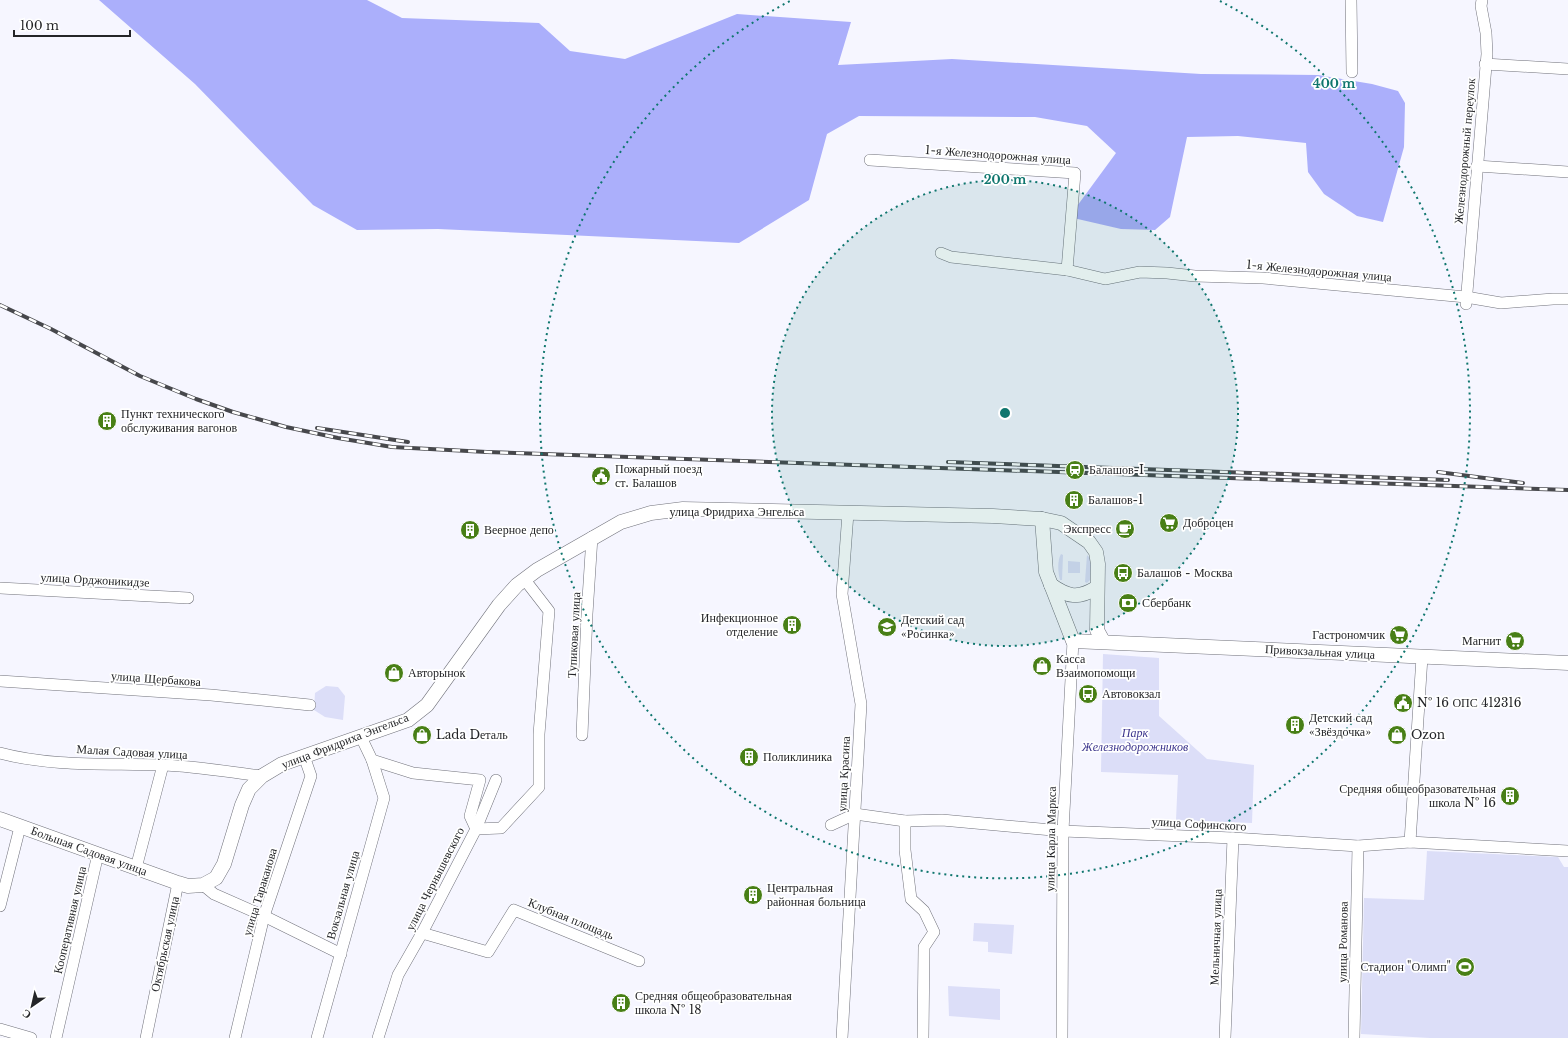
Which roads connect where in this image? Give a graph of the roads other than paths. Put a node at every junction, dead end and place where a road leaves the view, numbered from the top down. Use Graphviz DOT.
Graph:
graph roads {
  1 [pos="1351,0"];
  2 [pos="1482,0"];
  3 [pos="1485,64"];
  4 [pos="1568,69"];
  5 [pos="1352,72"];
  6 [pos="870,160"];
  7 [pos="1477,166"];
  8 [pos="1568,172"];
  9 [pos="940,252"];
  10 [pos="1068,270"];
  11 [pos="1568,299"];
  12 [pos="1466,301"];
  13 [pos="848,513"];
  14 [pos="1042,519"];
  15 [pos="592,537"];
  16 [pos="525,580"];
  17 [pos="1051,585"];
  18 [pos="0,588"];
  19 [pos="1096,588"];
  20 [pos="188,598"];
  21 [pos="1073,641"];
  22 [pos="1103,641"];
  23 [pos="1422,657"];
  24 [pos="1568,663"];
  25 [pos="0,681"];
  26 [pos="310,705"];
  27 [pos="582,735"];
  28 [pos="361,737"];
  29 [pos="0,753"];
  30 [pos="304,756"];
  31 [pos="372,760"];
  32 [pos="163,765"];
  33 [pos="262,776"];
  34 [pos="496,780"];
  35 [pos="855,814"];
  36 [pos="0,819"];
  37 [pos="905,821"];
  38 [pos="831,825"];
  39 [pos="20,827"];
  40 [pos="476,829"];
  41 [pos="1063,831"];
  42 [pos="1233,838"];
  43 [pos="1410,842"];
  44 [pos="1358,846"];
  45 [pos="1568,851"];
  46 [pos="98,854"];
  47 [pos="136,868"];
  48 [pos="178,883"];
  49 [pos="203,885"];
  50 [pos="0,906"];
  51 [pos="264,916"];
  52 [pos="422,933"];
  53 [pos="341,954"];
  54 [pos="639,961"];
  55 [pos="0,1029"];
  56 [pos="32,1038"];
  57 [pos="56,1038"];
  58 [pos="146,1038"];
  59 [pos="235,1038"];
  60 [pos="317,1038"];
  61 [pos="378,1038"];
  62 [pos="842,1038"];
  63 [pos="923,1038"];
  64 [pos="1062,1038"];
  65 [pos="1225,1038"];
  66 [pos="1354,1038"];
  1 -- 5 [label="street"];
  2 -- 3 [label="street, Железнодорожный переулок"];
  3 -- 4 [label="street"];
  3 -- 7 [label="street, Железнодорожный переулок"];
  6 -- 10 [label="street, 1-я Железнодорожная улица"];
  7 -- 8 [label="street"];
  7 -- 12 [label="street, Железнодорожный переулок"];
  9 -- 10 [label="street, 1-я Железнодорожная улица"];
  10 -- 12 [label="street, 1-я Железнодорожная улица"];
  11 -- 12 [label="street, 1-я Железнодорожная улица"];
  13 -- 14 [label="main road, улица Фридриха Энгельса"];
  13 -- 15 [label="main road, улица Фридриха Энгельса"];
  13 -- 35 [label="street, улица Красина"];
  14 -- 17 [label="main road"];
  14 -- 19 [label="main road, улица Фридриха Энгельса"];
  15 -- 16 [label="main road, улица Фридриха Энгельса"];
  15 -- 27 [label="street, Тупиковая улица"];
  16 -- 28 [label="main road, улица Фридриха Энгельса"];
  16 -- 40 [label="street, улица Чернышевского"];
  17 -- 19 [label="main road"];
  17 -- 21 [label="main road"];
  18 -- 20 [label="street, улица Орджоникидзе"];
  19 -- 22 [label="main road, улица Фридриха Энгельса"];
  21 -- 22 [label="main road, Привокзальная улица"];
  21 -- 41 [label="street, улица Карла Маркса"];
  22 -- 23 [label="main road, Привокзальная улица"];
  23 -- 24 [label="main road, Привокзальная улица"];
  23 -- 43 [label="street"];
  25 -- 26 [label="street, улица Щербакова"];
  28 -- 30 [label="main road, улица Фридриха Энгельса"];
  28 -- 31 [label="street, Вокзальная улица"];
  29 -- 32 [label="street, Малая Садовая улица"];
  30 -- 33 [label="main road, улица Фридриха Энгельса"];
  30 -- 51 [label="street, улица Тараканова"];
  31 -- 40 [label="street"];
  31 -- 53 [label="street, Вокзальная улица"];
  32 -- 33 [label="street, Малая Садовая улица"];
  32 -- 47 [label="street"];
  33 -- 49 [label="main road"];
  34 -- 40 [label="street"];
  35 -- 37 [label="street, улица Софинского"];
  35 -- 38 [label="street"];
  35 -- 62 [label="street, улица Красина"];
  36 -- 39 [label="main road, Большая Садовая улица"];
  37 -- 41 [label="street, улица Софинского"];
  37 -- 63 [label="street"];
  39 -- 46 [label="main road, Большая Садовая улица"];
  39 -- 50 [label="street"];
  40 -- 52 [label="street, улица Чернышевского"];
  41 -- 42 [label="street, улица Софинского"];
  41 -- 64 [label="street, улица Карла Маркса"];
  42 -- 44 [label="street, улица Софинского"];
  42 -- 65 [label="street, Мельничная улица"];
  43 -- 44 [label="street, улица Софинского"];
  43 -- 45 [label="street, улица Софинского"];
  44 -- 66 [label="street, улица Романова"];
  46 -- 47 [label="main road, Большая Садовая улица"];
  46 -- 57 [label="street, Кооперативная улица"];
  47 -- 48 [label="main road, Большая Садовая улица"];
  48 -- 49 [label="main road, Октябрьская улица"];
  48 -- 58 [label="street, Октябрьская улица"];
  49 -- 51 [label="street"];
  51 -- 53 [label="street"];
  51 -- 59 [label="street, улица Тараканова"];
  52 -- 54 [label="street, Клубная площадь"];
  52 -- 61 [label="street, улица Чернышевского"];
  53 -- 60 [label="street, Вокзальная улица"];
  55 -- 56 [label="street"];
}
